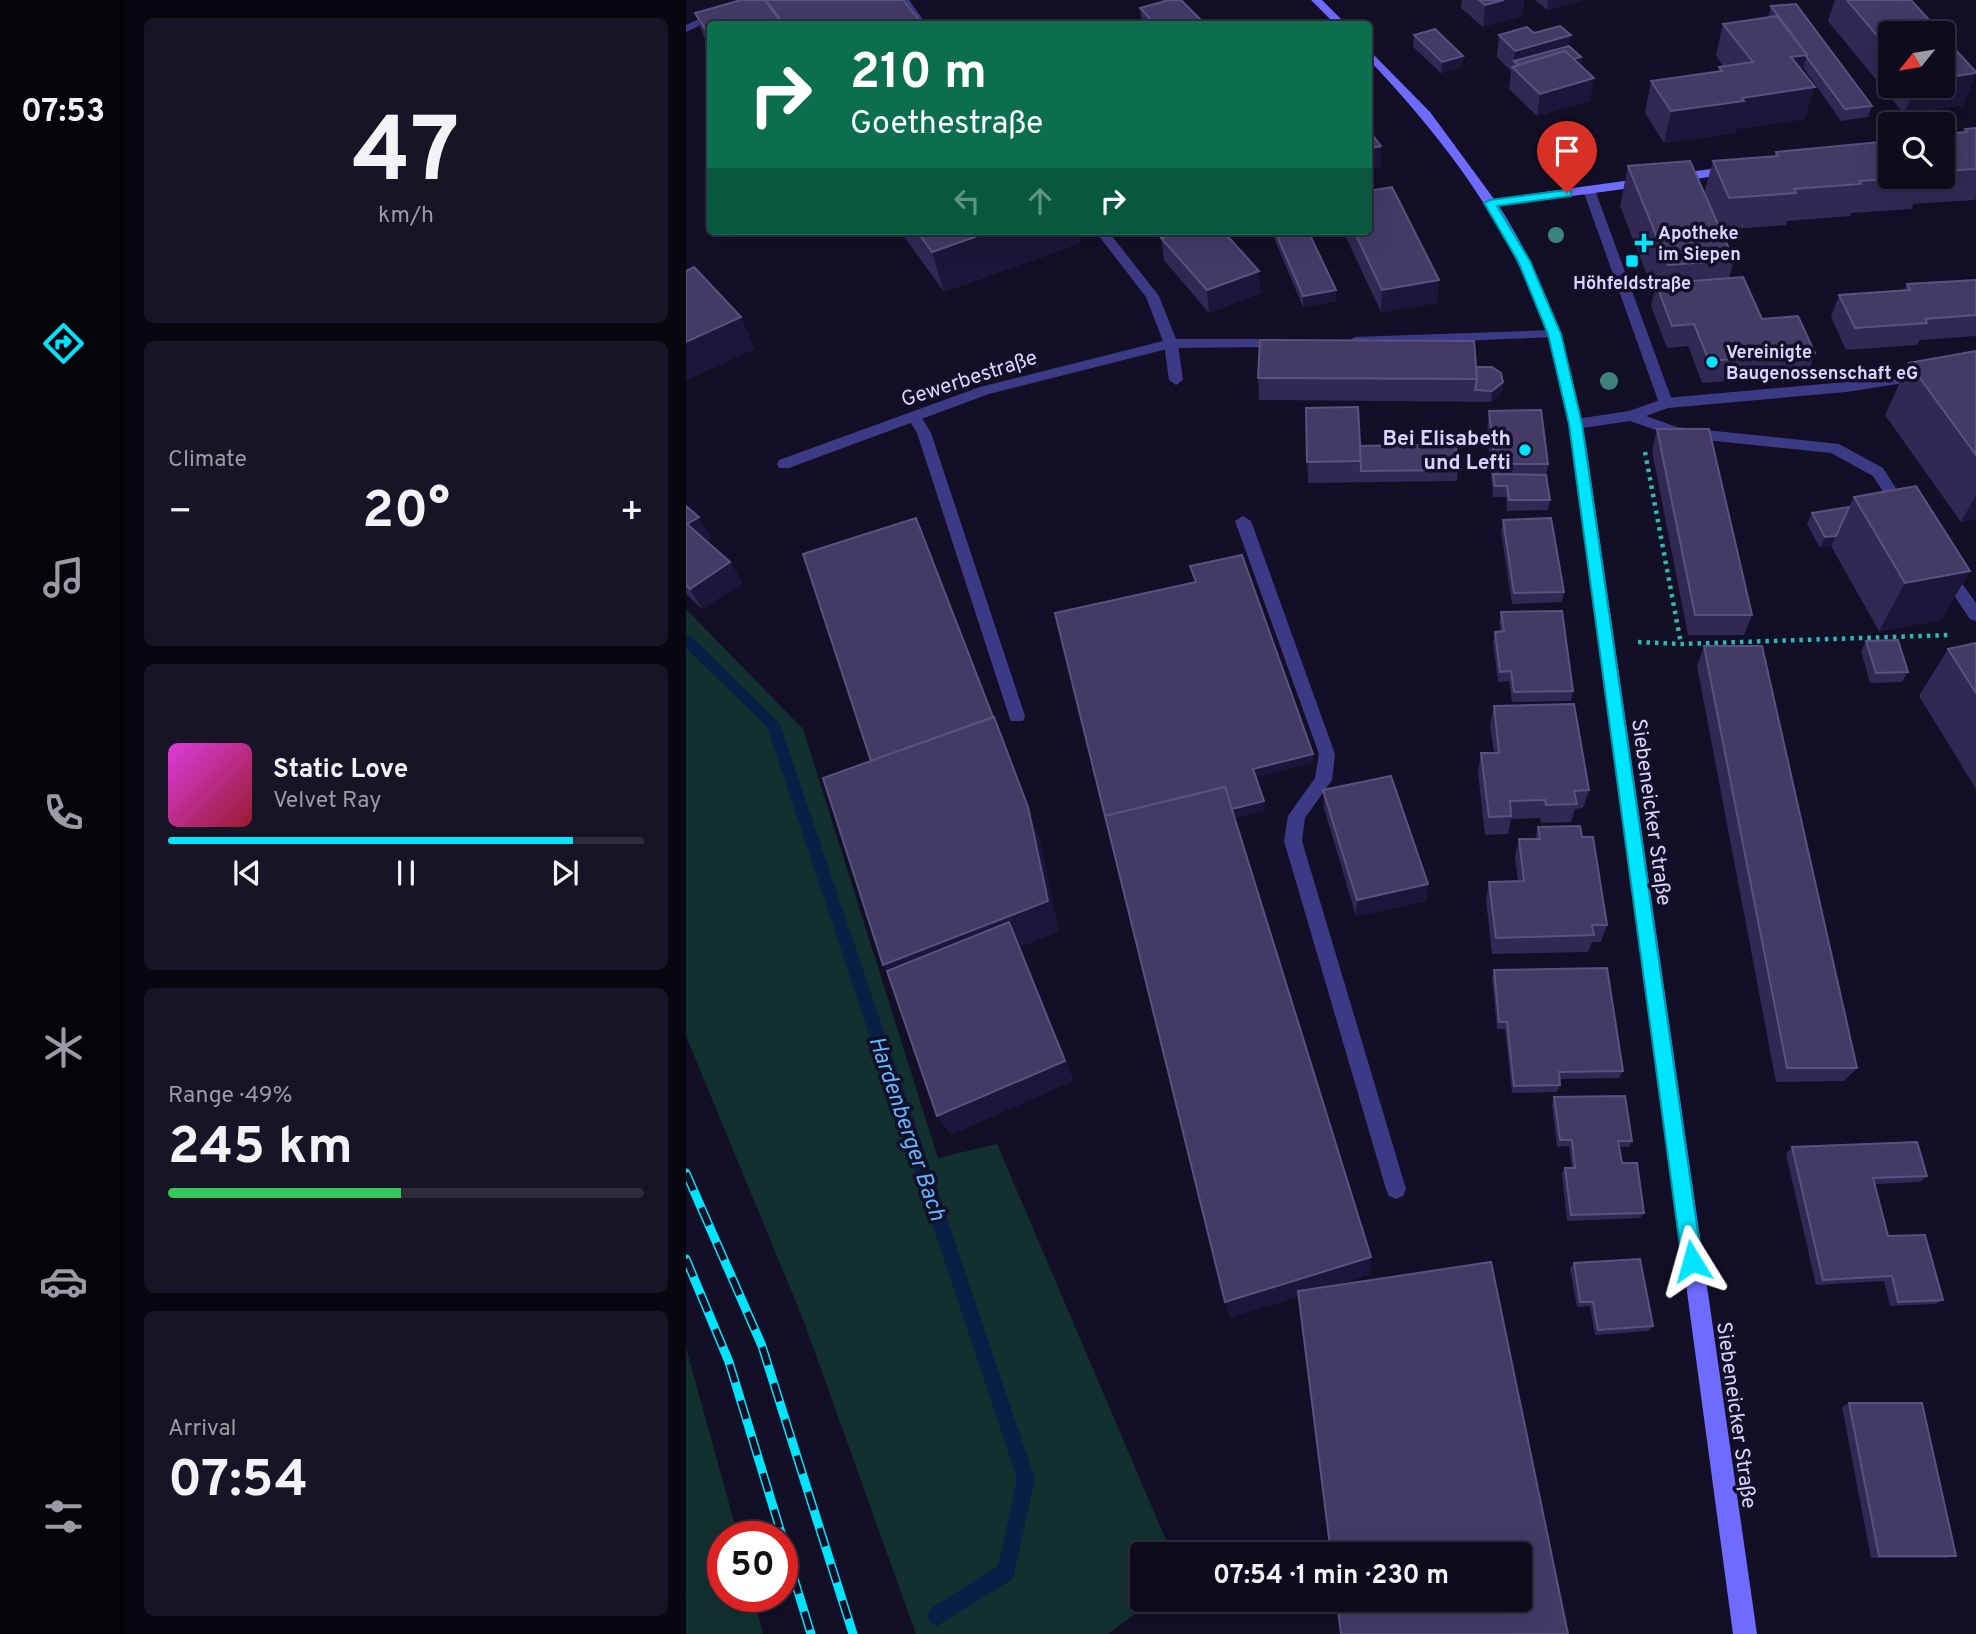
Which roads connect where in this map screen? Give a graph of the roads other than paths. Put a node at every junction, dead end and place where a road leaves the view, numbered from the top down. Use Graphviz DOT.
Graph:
graph roads {
  1 [pos="748,0"];
  2 [pos="904,0"];
  3 [pos="1317,0"];
  4 [pos="919,21"];
  5 [pos="1338,21"];
  6 [pos="686,29"];
  7 [pos="1372,56"];
  8 [pos="1753,167"];
  9 [pos="1589,190"];
  10 [pos="1490,203"];
  11 [pos="1104,235"];
  12 [pos="1554,334"];
  13 [pos="1335,342"];
  14 [pos="1295,343"];
  15 [pos="1171,344"];
  16 [pos="1937,374"];
  17 [pos="1175,380"];
  18 [pos="1666,403"];
  19 [pos="914,416"];
  20 [pos="1632,416"];
  21 [pos="1576,424"];
  22 [pos="783,464"];
  23 [pos="1243,521"];
  24 [pos="1912,524"];
  25 [pos="1936,558"];
  26 [pos="1976,615"];
  27 [pos="1017,716"];
  28 [pos="1396,1189"];
  29 [pos="1745,1634"];
  1 -- 6 [label="street"];
  2 -- 4 [label="street"];
  3 -- 5 [label="main road"];
  7 -- 10 [label="main road, Siebeneicker Straße"];
  8 -- 9 [label="main road"];
  9 -- 10 [label="main road"];
  9 -- 18 [label="street"];
  10 -- 12 [label="main road, Siebeneicker Straße"];
  11 -- 15 [label="street"];
  12 -- 13 [label="street"];
  12 -- 21 [label="main road, Siebeneicker Straße"];
  14 -- 15 [label="street, Gewerbestraße"];
  15 -- 17 [label="street"];
  15 -- 19 [label="street, Gewerbestraße"];
  16 -- 18 [label="street"];
  18 -- 20 [label="street"];
  19 -- 22 [label="street, Gewerbestraße"];
  19 -- 27 [label="street"];
  20 -- 21 [label="street"];
  20 -- 24 [label="street"];
  21 -- 29 [label="main road, Siebeneicker Straße"];
  23 -- 28 [label="street"];
  25 -- 26 [label="street"];
}
